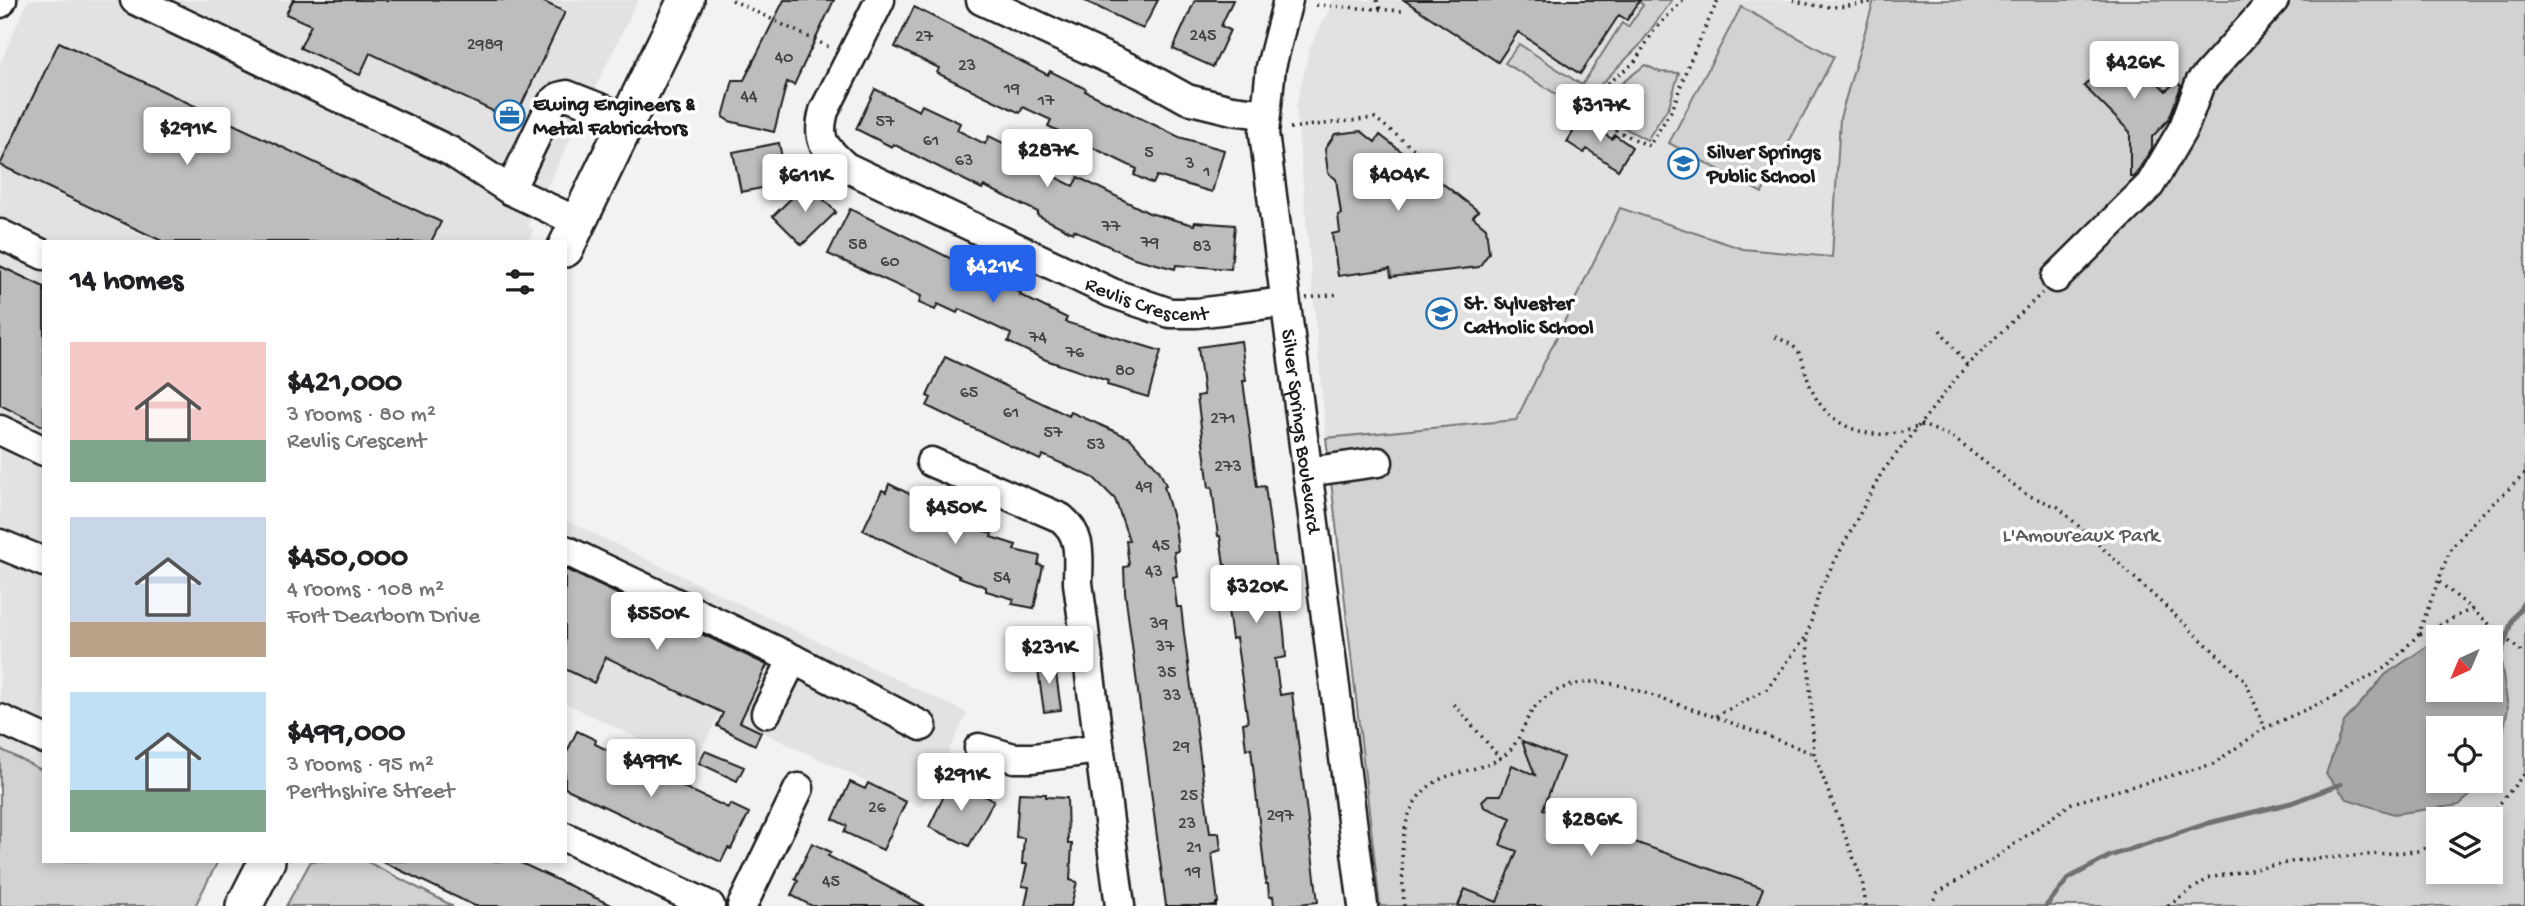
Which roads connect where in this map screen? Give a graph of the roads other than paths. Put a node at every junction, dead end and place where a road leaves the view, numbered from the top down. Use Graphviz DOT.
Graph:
graph roads {
  1 [pos="135,0"];
  2 [pos="686,0"];
  3 [pos="880,0"];
  4 [pos="981,0"];
  5 [pos="1287,0"];
  6 [pos="2274,0"];
  7 [pos="1265,114"];
  8 [pos="628,119"];
  9 [pos="510,190"];
  10 [pos="0,234"];
  11 [pos="572,236"];
  12 [pos="42,254"];
  13 [pos="2056,278"];
  14 [pos="1291,301"];
  15 [pos="0,430"];
  16 [pos="42,450"];
  17 [pos="931,462"];
  18 [pos="1378,462"];
  19 [pos="1307,472"];
  20 [pos="0,544"];
  21 [pos="567,551"];
  22 [pos="42,561"];
  23 [pos="793,659"];
  24 [pos="766,713"];
  25 [pos="0,719"];
  26 [pos="922,726"];
  27 [pos="42,738"];
  28 [pos="979,748"];
  29 [pos="1099,749"];
  30 [pos="799,788"];
  31 [pos="567,838"];
  32 [pos="266,863"];
  33 [pos="244,906"];
  34 [pos="710,906"];
  35 [pos="742,906"];
  36 [pos="1120,906"];
  37 [pos="1363,906"];
  1 -- 9 [label="street"];
  2 -- 8 [label="main road"];
  3 -- 14 [label="street, Revlis Crescent"];
  4 -- 7 [label="street"];
  5 -- 7 [label="street, Silver Springs Boulevard"];
  6 -- 13 [label="street"];
  7 -- 14 [label="street, Silver Springs Boulevard"];
  8 -- 9 [label="street"];
  8 -- 11 [label="main road"];
  9 -- 11 [label="street"];
  10 -- 12 [label="street"];
  14 -- 19 [label="street, Silver Springs Boulevard"];
  15 -- 16 [label="street"];
  17 -- 29 [label="street"];
  18 -- 19 [label="street"];
  19 -- 37 [label="street, Silver Springs Boulevard"];
  20 -- 22 [label="street"];
  21 -- 23 [label="street"];
  23 -- 24 [label="street"];
  23 -- 26 [label="street"];
  25 -- 27 [label="street"];
  28 -- 29 [label="street"];
  29 -- 36 [label="street"];
  30 -- 35 [label="street"];
  31 -- 34 [label="street"];
  32 -- 33 [label="main road"];
}
